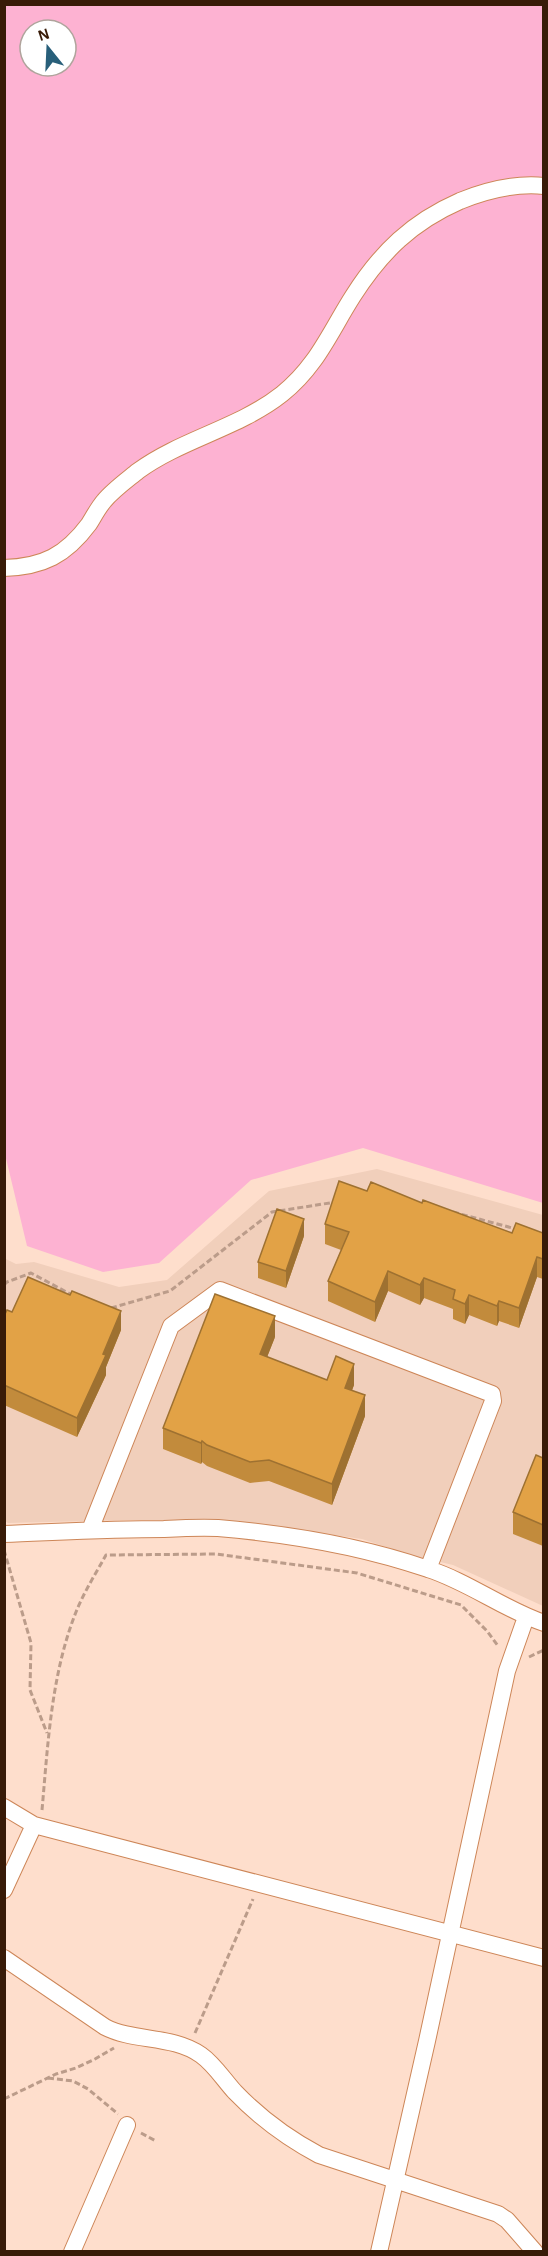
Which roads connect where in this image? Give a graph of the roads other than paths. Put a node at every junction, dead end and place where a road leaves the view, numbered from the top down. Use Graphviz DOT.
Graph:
graph roads {
  1 [pos="543,186"];
  2 [pos="4,568"];
  3 [pos="90,1530"];
  4 [pos="4,1534"];
  5 [pos="428,1569"];
  6 [pos="526,1617"];
  7 [pos="543,1623"];
  8 [pos="4,1807"];
  9 [pos="34,1825"];
  10 [pos="4,1890"];
  11 [pos="449,1933"];
  12 [pos="4,1958"];
  13 [pos="543,1958"];
  14 [pos="127,2126"];
  15 [pos="396,2182"];
  16 [pos="72,2252"];
  17 [pos="379,2252"];
  18 [pos="535,2252"];
  1 -- 2 [label="street"];
  3 -- 4 [label="street"];
  3 -- 5 [label="street"];
  3 -- 5 [label="street"];
  5 -- 6 [label="street"];
  6 -- 7 [label="street"];
  6 -- 11 [label="street"];
  8 -- 9 [label="street"];
  9 -- 10 [label="street"];
  9 -- 11 [label="street"];
  11 -- 13 [label="street"];
  11 -- 15 [label="street"];
  12 -- 15 [label="street"];
  14 -- 16 [label="street"];
  15 -- 17 [label="street"];
  15 -- 18 [label="street"];
}
